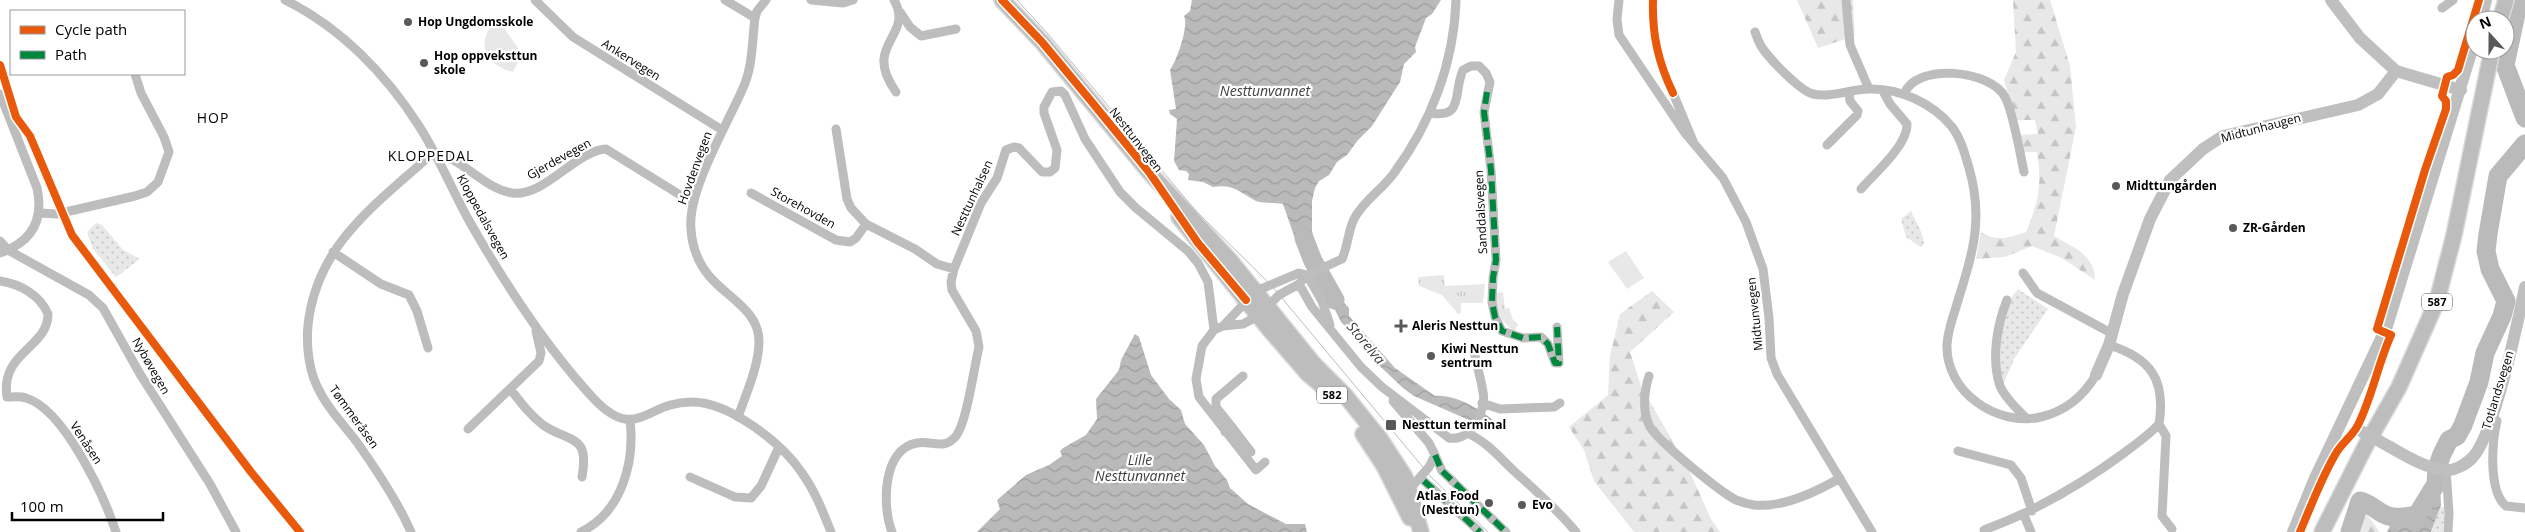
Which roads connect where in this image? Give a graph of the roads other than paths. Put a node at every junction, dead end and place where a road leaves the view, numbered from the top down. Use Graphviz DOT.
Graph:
graph roads {
  1 [pos="285,0"];
  2 [pos="535,0"];
  3 [pos="725,0"];
  4 [pos="766,0"];
  5 [pos="811,0"];
  6 [pos="853,0"];
  7 [pos="894,0"];
  8 [pos="1002,0"];
  9 [pos="1456,0"];
  10 [pos="1619,0"];
  11 [pos="1846,0"];
  12 [pos="2331,0"];
  13 [pos="2453,0"];
  14 [pos="2442,8"];
  15 [pos="899,10"];
  16 [pos="755,18"];
  17 [pos="956,29"];
  18 [pos="1755,32"];
  19 [pos="2469,60"];
  20 [pos="2490,60"];
  21 [pos="2396,70"];
  22 [pos="135,75"];
  23 [pos="1869,89"];
  24 [pos="2461,90"];
  25 [pos="1883,91"];
  26 [pos="896,92"];
  27 [pos="1849,92"];
  28 [pos="1673,93"];
  29 [pos="0,94"];
  30 [pos="1904,94"];
  31 [pos="1431,112"];
  32 [pos="836,129"];
  33 [pos="722,130"];
  34 [pos="1827,146"];
  35 [pos="1696,148"];
  36 [pos="434,152"];
  37 [pos="2024,172"];
  38 [pos="1861,189"];
  39 [pos="751,193"];
  40 [pos="693,203"];
  41 [pos="40,213"];
  42 [pos="866,224"];
  43 [pos="0,241"];
  44 [pos="4,251"];
  45 [pos="333,252"];
  46 [pos="954,269"];
  47 [pos="2023,273"];
  48 [pos="1309,275"];
  49 [pos="0,281"];
  50 [pos="1299,284"];
  51 [pos="2525,287"];
  52 [pos="1251,296"];
  53 [pos="2007,300"];
  54 [pos="1263,311"];
  55 [pos="533,323"];
  56 [pos="1223,326"];
  57 [pos="1557,327"];
  58 [pos="1214,330"];
  59 [pos="1332,330"];
  60 [pos="2110,338"];
  61 [pos="428,348"];
  62 [pos="1474,350"];
  63 [pos="2096,375"];
  64 [pos="1,376"];
  65 [pos="1242,376"];
  66 [pos="1649,376"];
  67 [pos="1382,387"];
  68 [pos="511,390"];
  69 [pos="3,400"];
  70 [pos="1550,402"];
  71 [pos="1560,403"];
  72 [pos="1482,405"];
  73 [pos="1492,406"];
  74 [pos="2492,416"];
  75 [pos="738,418"];
  76 [pos="2027,419"];
  77 [pos="630,420"];
  78 [pos="2343,420"];
  79 [pos="2159,424"];
  80 [pos="468,428"];
  81 [pos="1229,430"];
  82 [pos="1472,430"];
  83 [pos="779,447"];
  84 [pos="1958,451"];
  85 [pos="1251,452"];
  86 [pos="1435,455"];
  87 [pos="1265,462"];
  88 [pos="1396,463"];
  89 [pos="2444,470"];
  90 [pos="582,477"];
  91 [pos="690,477"];
  92 [pos="1422,478"];
  93 [pos="1840,478"];
  94 [pos="1405,494"];
  95 [pos="2525,508"];
  96 [pos="2028,513"];
  97 [pos="2172,529"];
  98 [pos="1984,530"];
  99 [pos="116,532"];
  100 [pos="236,532"];
  101 [pos="411,532"];
  102 [pos="581,532"];
  103 [pos="831,532"];
  104 [pos="892,532"];
  105 [pos="1419,532"];
  106 [pos="1480,532"];
  107 [pos="1506,532"];
  108 [pos="1576,532"];
  109 [pos="1872,532"];
  110 [pos="2031,532"];
  111 [pos="2293,532"];
  112 [pos="2322,532"];
  113 [pos="2448,532"];
  1 -- 36 [label="street, Kloppedalsvegen"];
  2 -- 33 [label="street, Ankervegen"];
  3 -- 16 [label="street"];
  4 -- 16 [label="street, Hovdenvegen"];
  5 -- 6 [label="street"];
  7 -- 15 [label="street"];
  8 -- 52 [label="main road, Nesttunvegen / 582"];
  9 -- 31 [label="street"];
  10 -- 35 [label="street, Midtunvegen"];
  11 -- 23 [label="street"];
  12 -- 21 [label="main road"];
  13 -- 14 [label="street"];
  15 -- 17 [label="street"];
  15 -- 26 [label="street"];
  16 -- 33 [label="street, Hovdenvegen"];
  18 -- 27 [label="street, Midtunhaugen"];
  19 -- 24 [label="main road"];
  20 -- 112 [label="main road, 587"];
  21 -- 24 [label="main road"];
  21 -- 60 [label="main road, Midtunhaugen"];
  22 -- 41 [label="street"];
  23 -- 25 [label="street, Midtunhaugen"];
  23 -- 27 [label="street, Midtunhaugen"];
  24 -- 78 [label="main road"];
  25 -- 30 [label="street, Midtunhaugen"];
  25 -- 38 [label="street"];
  27 -- 34 [label="street"];
  28 -- 35 [label="street, Midtunvegen"];
  29 -- 41 [label="street"];
  30 -- 37 [label="street"];
  30 -- 76 [label="street, Midtunhaugen"];
  31 -- 48 [label="street"];
  31 -- 57 [label="street, Sanddalsvegen"];
  32 -- 42 [label="street, Storehovden"];
  33 -- 40 [label="street, Hovdenvegen"];
  35 -- 93 [label="street, Midtunvegen"];
  36 -- 40 [label="street, Gjerdevegen"];
  36 -- 45 [label="street, Tømmeråsen"];
  36 -- 55 [label="street, Kloppedalsvegen"];
  39 -- 42 [label="street, Storehovden"];
  40 -- 75 [label="street, Hovdenvegen"];
  41 -- 44 [label="street"];
  42 -- 46 [label="street, Storehovden"];
  43 -- 44 [label="street, Nybøvegen"];
  44 -- 100 [label="street, Nybøvegen"];
  45 -- 61 [label="street"];
  45 -- 101 [label="street, Tømmeråsen"];
  46 -- 58 [label="street, Nesttunhalsen"];
  46 -- 104 [label="street, Nesttunhalsen"];
  47 -- 60 [label="street"];
  48 -- 50 [label="street"];
  48 -- 52 [label="street"];
  48 -- 59 [label="street"];
  49 -- 64 [label="street"];
  50 -- 54 [label="street"];
  50 -- 59 [label="street"];
  51 -- 74 [label="main road, Totlandsvegen"];
  52 -- 54 [label="main road, Nesttunvegen / 582"];
  52 -- 56 [label="street"];
  53 -- 76 [label="street"];
  54 -- 56 [label="street"];
  54 -- 88 [label="main road, Nesttunvegen / 582"];
  54 -- 94 [label="main road, Nesttunvegen / 582"];
  55 -- 68 [label="street, Kloppedalsvegen"];
  55 -- 77 [label="street, Kloppedalsvegen"];
  56 -- 58 [label="street"];
  58 -- 81 [label="street"];
  59 -- 67 [label="street"];
  60 -- 63 [label="main road, Midtunhaugen"];
  60 -- 79 [label="street"];
  62 -- 72 [label="street"];
  63 -- 76 [label="street, Midtunhaugen"];
  64 -- 69 [label="street"];
  65 -- 81 [label="street"];
  66 -- 93 [label="street"];
  67 -- 82 [label="street"];
  67 -- 86 [label="street"];
  68 -- 80 [label="street, Kloppedalsvegen"];
  68 -- 90 [label="street"];
  69 -- 99 [label="street, Venåsen"];
  70 -- 73 [label="street"];
  71 -- 73 [label="street"];
  72 -- 73 [label="street"];
  72 -- 82 [label="street"];
  74 -- 89 [label="main road, Totlandsvegen"];
  74 -- 95 [label="street"];
  75 -- 77 [label="street"];
  75 -- 83 [label="street"];
  77 -- 102 [label="street"];
  78 -- 89 [label="main road, bridge"];
  78 -- 111 [label="main road"];
  79 -- 96 [label="street"];
  79 -- 97 [label="street"];
  81 -- 85 [label="street"];
  81 -- 87 [label="street"];
  82 -- 108 [label="street"];
  83 -- 91 [label="street"];
  83 -- 103 [label="street"];
  84 -- 96 [label="street"];
  86 -- 92 [label="street"];
  86 -- 107 [label="street"];
  88 -- 92 [label="street, Nesttunvegen"];
  88 -- 94 [label="main road, Nesttunvegen / 582"];
  89 -- 113 [label="street"];
  92 -- 94 [label="street"];
  92 -- 106 [label="street, Nesttunvegen"];
  93 -- 109 [label="street, Midtunvegen"];
  94 -- 105 [label="main road, Nesttunvegen / 582"];
  96 -- 98 [label="street"];
  96 -- 110 [label="street"];
}
